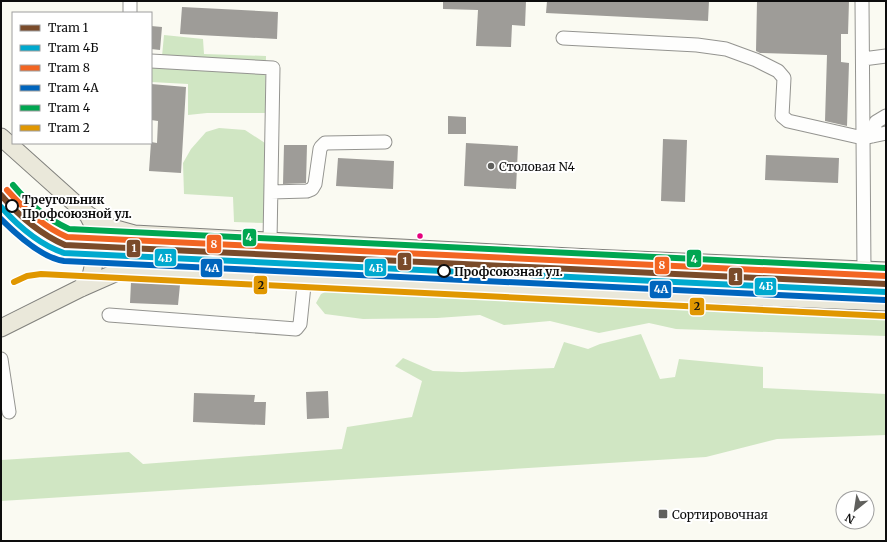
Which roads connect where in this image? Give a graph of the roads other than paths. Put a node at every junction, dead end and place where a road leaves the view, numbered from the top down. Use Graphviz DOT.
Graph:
graph roads {
  1 [pos="130,1"];
  2 [pos="862,1"];
  3 [pos="130,12"];
  4 [pos="563,38"];
  5 [pos="886,56"];
  6 [pos="863,59"];
  7 [pos="152,62"];
  8 [pos="886,116"];
  9 [pos="886,132"];
  10 [pos="1,137"];
  11 [pos="868,137"];
  12 [pos="385,142"];
  13 [pos="8,148"];
  14 [pos="271,192"];
  15 [pos="88,215"];
  16 [pos="270,241"];
  17 [pos="864,270"];
  18 [pos="886,271"];
  19 [pos="305,276"];
  20 [pos="81,288"];
  21 [pos="862,300"];
  22 [pos="886,302"];
  23 [pos="109,315"];
  24 [pos="1,328"];
  25 [pos="1,359"];
  26 [pos="9,412"];
  1 -- 3 [label="street"];
  2 -- 6 [label="street"];
  4 -- 11 [label="street"];
  5 -- 6 [label="street"];
  6 -- 11 [label="street"];
  7 -- 14 [label="street"];
  8 -- 11 [label="street"];
  9 -- 11 [label="street"];
  10 -- 13 [label="main road"];
  11 -- 17 [label="street"];
  12 -- 14 [label="street"];
  13 -- 15 [label="main road"];
  14 -- 16 [label="street"];
  15 -- 16 [label="main road"];
  15 -- 20 [label="main road"];
  16 -- 17 [label="main road"];
  17 -- 18 [label="main road"];
  17 -- 21 [label="street"];
  19 -- 20 [label="main road"];
  19 -- 21 [label="main road"];
  19 -- 23 [label="street"];
  20 -- 24 [label="main road"];
  21 -- 22 [label="main road"];
  25 -- 26 [label="street"];
}
